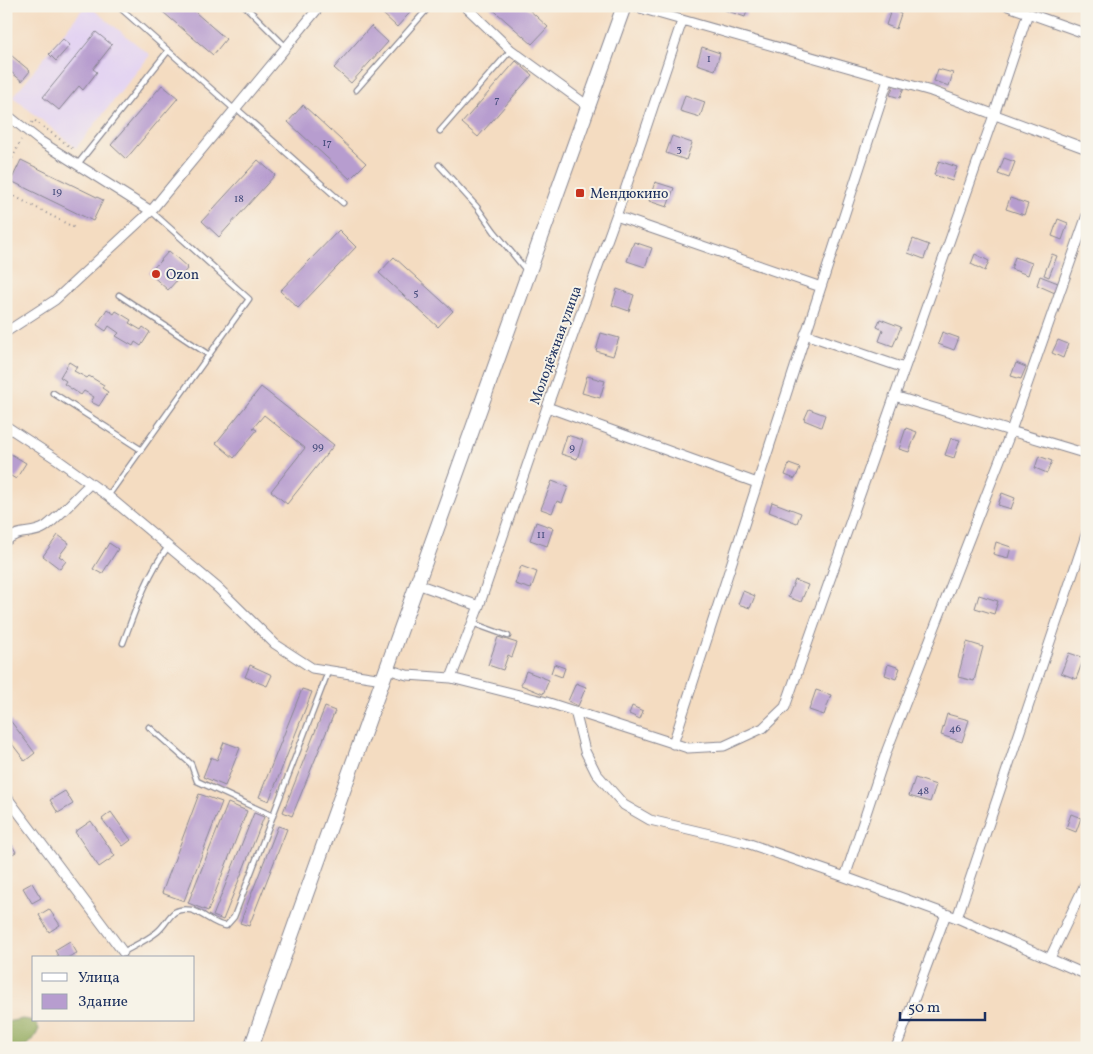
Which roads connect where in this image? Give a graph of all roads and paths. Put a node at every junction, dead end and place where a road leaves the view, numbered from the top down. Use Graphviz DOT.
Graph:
graph roads {
  1 [pos="118,6"];
  2 [pos="244,6"];
  3 [pos="320,6"];
  4 [pos="430,6"];
  5 [pos="465,6"];
  6 [pos="624,6"];
  7 [pos="633,6"];
  8 [pos="1008,6"];
  9 [pos="1028,13"];
  10 [pos="682,21"];
  11 [pos="1087,34"];
  12 [pos="286,47"];
  13 [pos="511,50"];
  14 [pos="168,51"];
  15 [pos="888,80"];
  16 [pos="356,90"];
  17 [pos="588,106"];
  18 [pos="235,109"];
  19 [pos="6,114"];
  20 [pos="994,115"];
  21 [pos="440,131"];
  22 [pos="1087,149"];
  23 [pos="77,165"];
  24 [pos="439,165"];
  25 [pos="6,192"];
  26 [pos="343,203"];
  27 [pos="151,211"];
  28 [pos="616,216"];
  29 [pos="1087,216"];
  30 [pos="75,228"];
  31 [pos="529,273"];
  32 [pos="821,287"];
  33 [pos="119,295"];
  34 [pos="6,332"];
  35 [pos="806,334"];
  36 [pos="209,354"];
  37 [pos="904,368"];
  38 [pos="53,394"];
  39 [pos="894,396"];
  40 [pos="547,408"];
  41 [pos="6,426"];
  42 [pos="1011,431"];
  43 [pos="140,449"];
  44 [pos="1087,454"];
  45 [pos="757,483"];
  46 [pos="90,484"];
  47 [pos="108,496"];
  48 [pos="1087,532"];
  49 [pos="6,541"];
  50 [pos="168,546"];
  51 [pos="417,584"];
  52 [pos="479,606"];
  53 [pos="472,623"];
  54 [pos="508,636"];
  55 [pos="123,643"];
  56 [pos="328,672"];
  57 [pos="385,674"];
  58 [pos="451,678"];
  59 [pos="575,712"];
  60 [pos="149,727"];
  61 [pos="673,744"];
  62 [pos="6,796"];
  63 [pos="273,816"];
  64 [pos="845,877"];
  65 [pos="1087,880"];
  66 [pos="946,914"];
  67 [pos="957,918"];
  68 [pos="123,952"];
  69 [pos="1050,958"];
  70 [pos="1087,975"];
  71 [pos="251,1048"];
  72 [pos="896,1048"];
  1 -- 14 [label="lane"];
  2 -- 12 [label="lane"];
  3 -- 12 [label="street"];
  4 -- 16 [label="lane"];
  5 -- 13 [label="street"];
  6 -- 17 [label="street"];
  7 -- 10 [label="street"];
  8 -- 9 [label="street"];
  9 -- 11 [label="street"];
  9 -- 20 [label="street"];
  10 -- 15 [label="street"];
  10 -- 28 [label="street, Молодёжная улица"];
  12 -- 18 [label="street"];
  13 -- 17 [label="street"];
  13 -- 21 [label="lane"];
  14 -- 18 [label="lane"];
  14 -- 23 [label="lane"];
  15 -- 20 [label="street"];
  15 -- 32 [label="street"];
  17 -- 31 [label="street"];
  18 -- 26 [label="lane"];
  18 -- 27 [label="street"];
  19 -- 23 [label="street"];
  20 -- 22 [label="street"];
  20 -- 37 [label="street"];
  23 -- 27 [label="street"];
  24 -- 31 [label="lane"];
  25 -- 30 [label="path"];
  27 -- 34 [label="street"];
  27 -- 36 [label="lane"];
  28 -- 32 [label="street"];
  28 -- 40 [label="street, Молодёжная улица"];
  29 -- 42 [label="street"];
  31 -- 51 [label="street"];
  32 -- 35 [label="street"];
  33 -- 36 [label="lane"];
  35 -- 37 [label="street"];
  35 -- 45 [label="street"];
  36 -- 43 [label="lane"];
  37 -- 39 [label="street"];
  38 -- 43 [label="lane"];
  39 -- 42 [label="street"];
  39 -- 61 [label="street"];
  40 -- 45 [label="street"];
  40 -- 52 [label="street, Молодёжная улица"];
  41 -- 46 [label="street"];
  42 -- 44 [label="street"];
  42 -- 64 [label="street"];
  43 -- 47 [label="lane"];
  45 -- 61 [label="street"];
  46 -- 47 [label="street"];
  46 -- 49 [label="street"];
  47 -- 50 [label="street"];
  48 -- 67 [label="street"];
  50 -- 55 [label="lane"];
  50 -- 56 [label="street"];
  51 -- 52 [label="street"];
  51 -- 57 [label="street"];
  52 -- 53 [label="street, Молодёжная улица"];
  53 -- 54 [label="lane"];
  53 -- 58 [label="street, Молодёжная улица"];
  56 -- 57 [label="street"];
  56 -- 63 [label="lane"];
  57 -- 58 [label="street"];
  57 -- 71 [label="street"];
  58 -- 59 [label="street"];
  59 -- 61 [label="street"];
  59 -- 64 [label="street"];
  60 -- 63 [label="lane"];
  62 -- 68 [label="street"];
  63 -- 68 [label="lane"];
  64 -- 66 [label="street"];
  65 -- 69 [label="street"];
  66 -- 67 [label="street"];
  66 -- 72 [label="street"];
  67 -- 69 [label="street"];
  69 -- 70 [label="street"];
}
